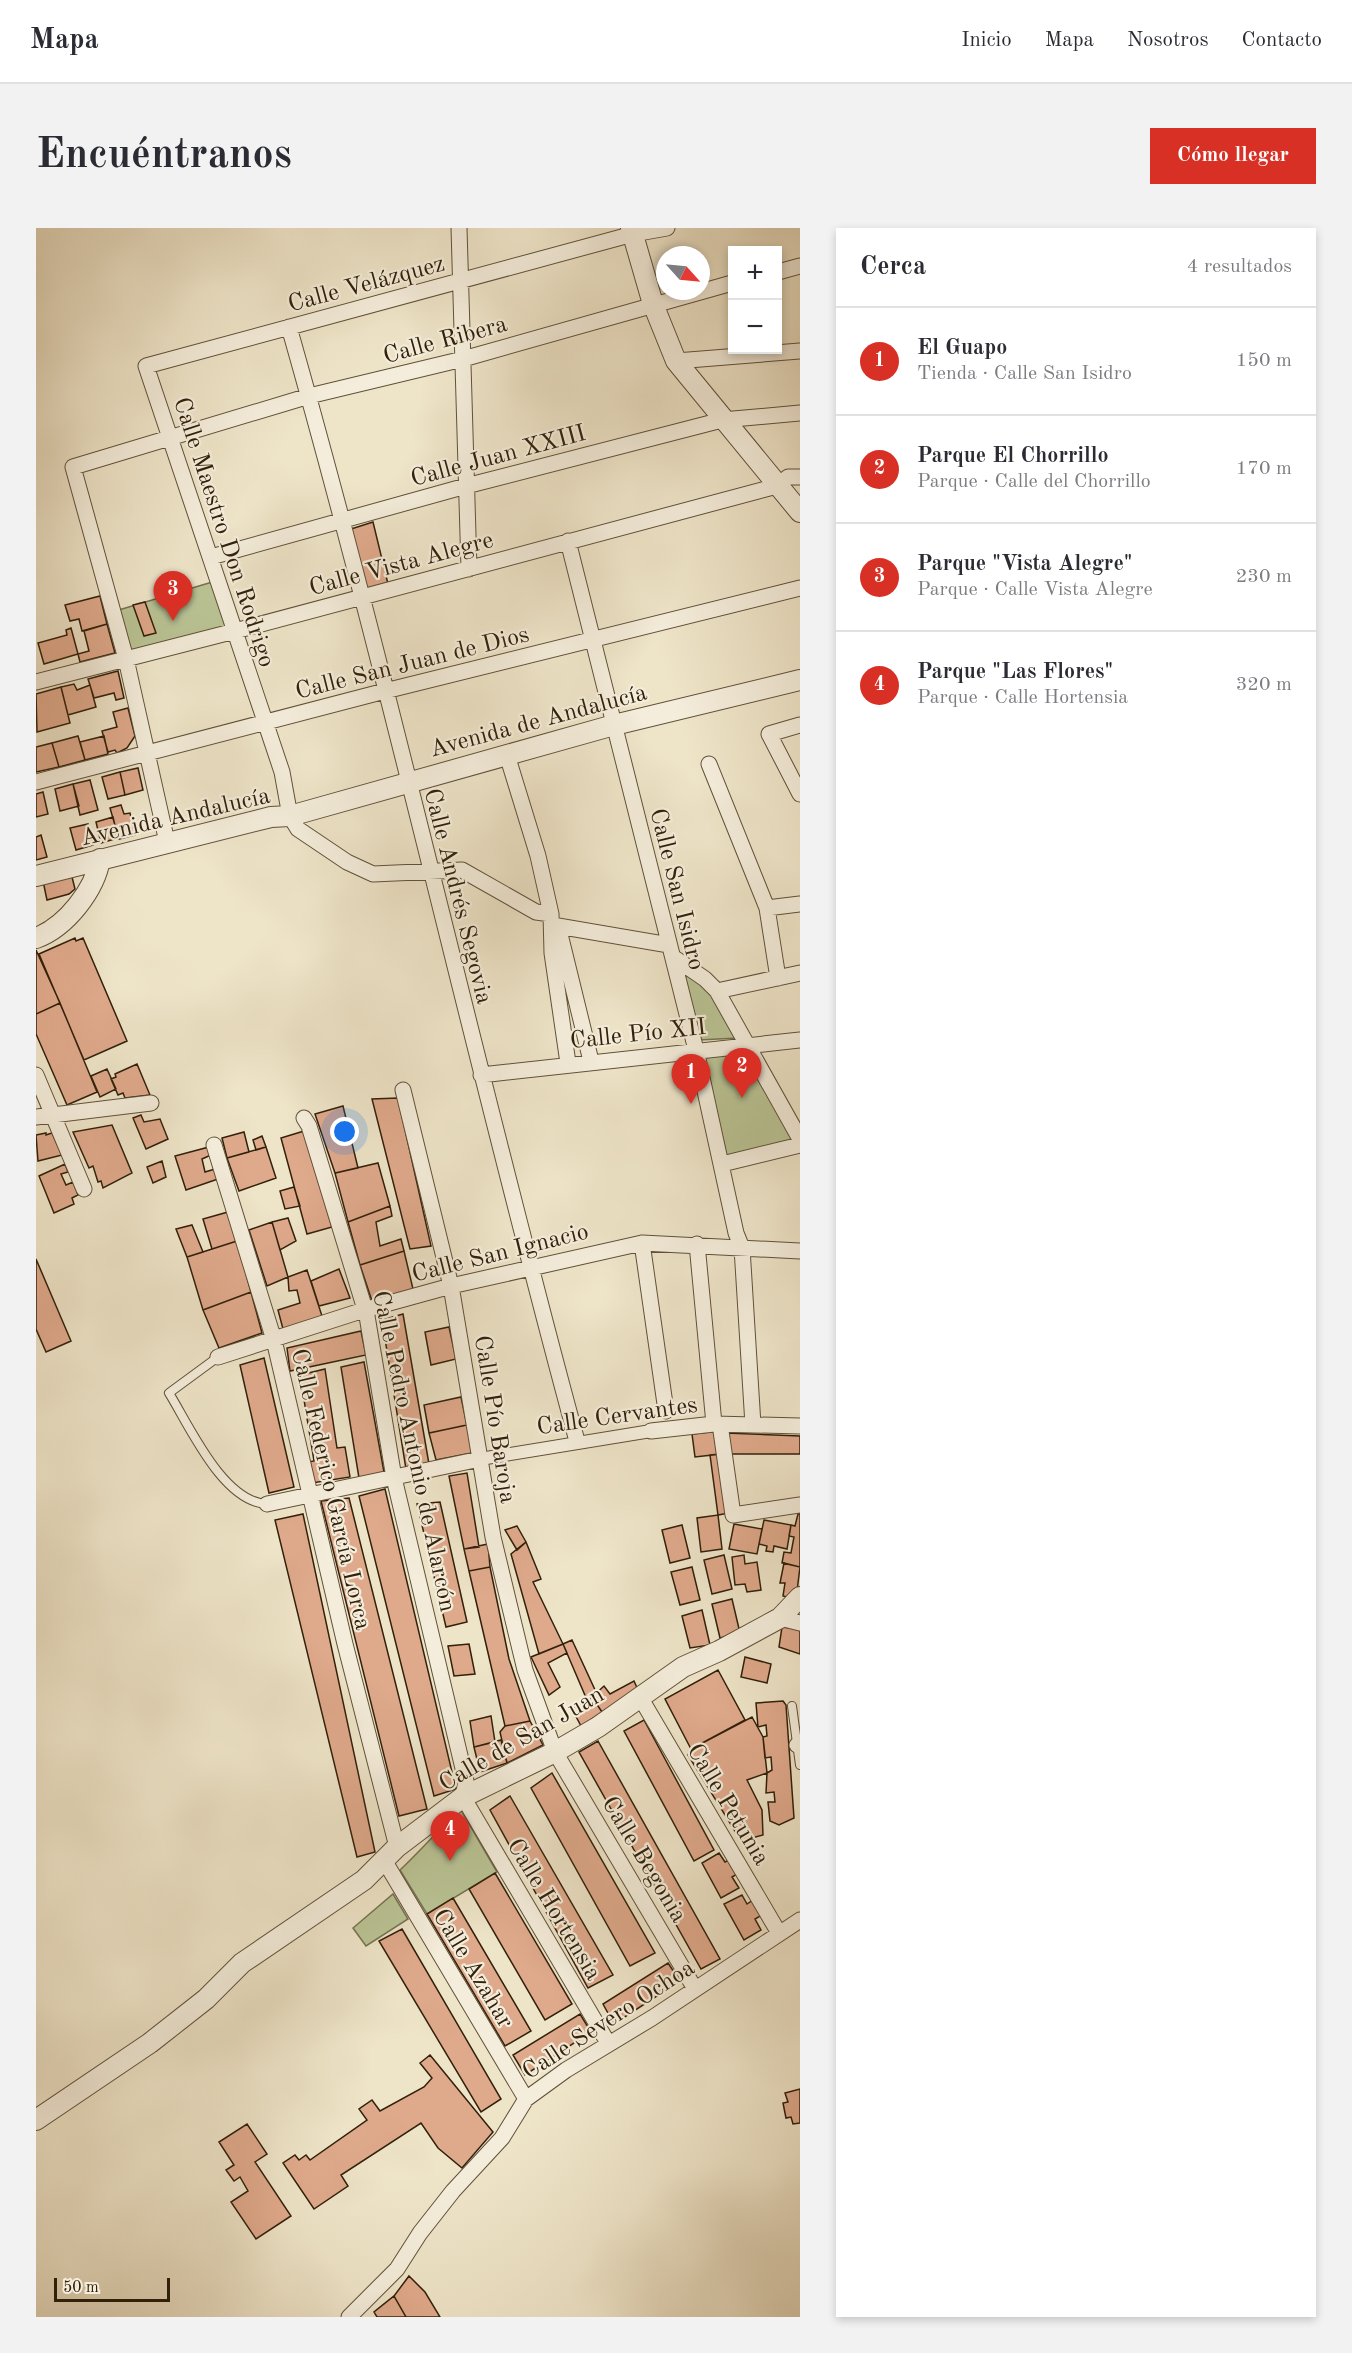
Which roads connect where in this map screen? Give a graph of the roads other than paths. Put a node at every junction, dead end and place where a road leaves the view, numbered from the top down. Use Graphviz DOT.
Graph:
graph roads {
  1 [pos="459,228"];
  2 [pos="667,228"];
  3 [pos="632,231"];
  4 [pos="800,266"];
  5 [pos="782,271"];
  6 [pos="461,281"];
  7 [pos="728,284"];
  8 [pos="653,304"];
  9 [pos="289,327"];
  10 [pos="800,351"];
  11 [pos="463,359"];
  12 [pos="676,361"];
  13 [pos="146,366"];
  14 [pos="309,396"];
  15 [pos="800,413"];
  16 [pos="722,420"];
  17 [pos="169,436"];
  18 [pos="800,477"];
  19 [pos="466,486"];
  20 [pos="777,486"];
  21 [pos="800,512"];
  22 [pos="340,520"];
  23 [pos="568,541"];
  24 [pos="211,557"];
  25 [pos="469,569"];
  26 [pos="800,588"];
  27 [pos="361,598"];
  28 [pos="234,631"];
  29 [pos="593,639"];
  30 [pos="126,659"];
  31 [pos="800,680"];
  32 [pos="36,681"];
  33 [pos="385,691"];
  34 [pos="265,723"];
  35 [pos="614,725"];
  36 [pos="800,725"];
  37 [pos="147,754"];
  38 [pos="507,755"];
  39 [pos="709,764"];
  40 [pos="407,781"];
  41 [pos="36,782"];
  42 [pos="800,794"];
  43 [pos="290,816"];
  44 [pos="167,842"];
  45 [pos="100,859"];
  46 [pos="430,871"];
  47 [pos="36,876"];
  48 [pos="800,904"];
  49 [pos="767,908"];
  50 [pos="554,922"];
  51 [pos="36,938"];
  52 [pos="671,951"];
  53 [pos="800,973"];
  54 [pos="778,978"];
  55 [pos="717,991"];
  56 [pos="800,1040"];
  57 [pos="748,1045"];
  58 [pos="696,1050"];
  59 [pos="591,1061"];
  60 [pos="568,1063"];
  61 [pos="36,1075"];
  62 [pos="481,1075"];
  63 [pos="403,1090"];
  64 [pos="151,1103"];
  65 [pos="53,1115"];
  66 [pos="36,1117"];
  67 [pos="304,1118"];
  68 [pos="800,1139"];
  69 [pos="214,1145"];
  70 [pos="800,1145"];
  71 [pos="722,1164"];
  72 [pos="84,1189"];
  73 [pos="642,1243"];
  74 [pos="697,1244"];
  75 [pos="742,1248"];
  76 [pos="800,1251"];
  77 [pos="529,1267"];
  78 [pos="451,1286"];
  79 [pos="364,1310"];
  80 [pos="274,1340"];
  81 [pos="218,1356"];
  82 [pos="666,1411"];
  83 [pos="717,1424"];
  84 [pos="753,1425"];
  85 [pos="800,1426"];
  86 [pos="651,1431"];
  87 [pos="577,1441"];
  88 [pos="480,1459"];
  89 [pos="394,1478"];
  90 [pos="309,1495"];
  91 [pos="267,1504"];
  92 [pos="800,1505"];
  93 [pos="800,1597"];
  94 [pos="780,1618"];
  95 [pos="800,1623"];
  96 [pos="640,1697"];
  97 [pos="792,1706"];
  98 [pos="798,1744"];
  99 [pos="555,1752"];
  100 [pos="800,1765"];
  101 [pos="463,1797"];
  102 [pos="390,1854"];
  103 [pos="800,1920"];
  104 [pos="779,1933"];
  105 [pos="695,1989"];
  106 [pos="608,2043"];
  107 [pos="526,2099"];
  108 [pos="36,2120"];
  109 [pos="349,2317"];
  1 -- 6 [label="street"];
  2 -- 3 [label="street, Calle Velázquez"];
  3 -- 6 [label="street, Calle Velázquez"];
  3 -- 8 [label="street"];
  4 -- 5 [label="street"];
  6 -- 9 [label="street, Calle Velázquez"];
  6 -- 11 [label="street"];
  7 -- 8 [label="street, Calle Ribera"];
  8 -- 11 [label="street, Calle Ribera"];
  8 -- 12 [label="street"];
  9 -- 13 [label="street, Calle Velázquez"];
  9 -- 14 [label="street, Calle Andrés Segovia"];
  10 -- 12 [label="street"];
  11 -- 14 [label="street, Calle Ribera"];
  11 -- 19 [label="street"];
  12 -- 16 [label="street"];
  13 -- 17 [label="street, Calle Maestro Don Rodrigo"];
  14 -- 17 [label="street, Calle Ribera"];
  14 -- 22 [label="street, Calle Andrés Segovia"];
  15 -- 16 [label="street, Calle Juan XXIII"];
  16 -- 19 [label="street, Calle Juan XXIII"];
  16 -- 20 [label="street"];
  17 -- 24 [label="street, Calle Maestro Don Rodrigo"];
  17 -- 30 [label="street, Calle Ribera"];
  18 -- 20 [label="street, Calle Vista Alegre"];
  19 -- 22 [label="street, Calle Juan XXIII"];
  19 -- 25 [label="street"];
  20 -- 21 [label="street"];
  20 -- 23 [label="street, Calle Vista Alegre"];
  22 -- 24 [label="street, Calle Juan XXIII"];
  22 -- 27 [label="street, Calle Andrés Segovia"];
  23 -- 25 [label="street, Calle Vista Alegre"];
  23 -- 29 [label="street, Calle San Isidro"];
  24 -- 28 [label="street, Calle Maestro Don Rodrigo"];
  25 -- 27 [label="street, Calle Vista Alegre"];
  26 -- 29 [label="street, Calle San Juan de Dios"];
  27 -- 28 [label="street, Calle Vista Alegre"];
  27 -- 33 [label="street, Calle Andrés Segovia"];
  28 -- 30 [label="street, Calle Vista Alegre"];
  28 -- 34 [label="street, Calle Maestro Don Rodrigo"];
  29 -- 33 [label="street, Calle San Juan de Dios"];
  29 -- 35 [label="street, Calle San Isidro"];
  30 -- 32 [label="street, Calle Vista Alegre"];
  30 -- 37 [label="street"];
  31 -- 35 [label="street, Avenida de Andalucía"];
  33 -- 34 [label="street, Calle San Juan de Dios"];
  33 -- 40 [label="street, Calle Andrés Segovia"];
  34 -- 37 [label="street, Calle San Juan de Dios"];
  34 -- 43 [label="street, Calle Maestro Don Rodrigo"];
  35 -- 38 [label="street, Avenida de Andalucía"];
  35 -- 52 [label="street, Calle San Isidro"];
  36 -- 42 [label="street"];
  37 -- 41 [label="street, Calle San Juan de Dios"];
  37 -- 44 [label="street"];
  38 -- 40 [label="street, Avenida de Andalucía"];
  38 -- 50 [label="street"];
  39 -- 49 [label="street"];
  40 -- 43 [label="street, Avenida de Andalucía"];
  40 -- 46 [label="street, Calle Andrés Segovia"];
  43 -- 44 [label="street, Avenida Andalucía"];
  43 -- 46 [label="street"];
  44 -- 45 [label="street, Avenida Andalucía"];
  45 -- 47 [label="street, Avenida Andalucía"];
  45 -- 51 [label="street"];
  46 -- 50 [label="street"];
  46 -- 62 [label="street, Calle Andrés Segovia"];
  48 -- 49 [label="street"];
  49 -- 54 [label="street"];
  50 -- 52 [label="street"];
  50 -- 59 [label="street"];
  50 -- 60 [label="street"];
  52 -- 55 [label="street"];
  52 -- 58 [label="street, Calle San Isidro"];
  53 -- 54 [label="street"];
  54 -- 55 [label="street"];
  55 -- 57 [label="street"];
  56 -- 57 [label="street, Calle Pío XII"];
  57 -- 58 [label="street, Calle Pío XII"];
  57 -- 68 [label="street"];
  58 -- 59 [label="street, Calle Pío XII"];
  58 -- 71 [label="street, Calle San Isidro"];
  59 -- 60 [label="street, Calle Pío XII"];
  60 -- 62 [label="street, Calle Pío XII"];
  61 -- 65 [label="street"];
  62 -- 77 [label="street, Calle Andrés Segovia"];
  63 -- 78 [label="street, Calle Pío Baroja"];
  64 -- 65 [label="street"];
  65 -- 66 [label="street"];
  65 -- 72 [label="street"];
  67 -- 79 [label="street, Calle Pedro Antonio de Alarcón"];
  69 -- 80 [label="street, Calle Federico García Lorca"];
  70 -- 71 [label="street"];
  71 -- 75 [label="street, Calle San Isidro"];
  73 -- 74 [label="street, Calle San Ignacio"];
  73 -- 77 [label="street, Calle San Ignacio"];
  73 -- 82 [label="street"];
  74 -- 75 [label="street, Calle San Ignacio"];
  74 -- 83 [label="street"];
  75 -- 76 [label="street, Calle San Ignacio"];
  75 -- 84 [label="street, Calle San Isidro"];
  77 -- 78 [label="street, Calle San Ignacio"];
  77 -- 87 [label="street, Calle Andrés Segovia"];
  78 -- 79 [label="street, Calle San Ignacio"];
  78 -- 88 [label="street, Calle Pío Baroja"];
  79 -- 80 [label="street, Calle San Ignacio"];
  79 -- 89 [label="street, Calle Pedro Antonio de Alarcón"];
  80 -- 81 [label="street, Calle San Ignacio"];
  80 -- 90 [label="street, Calle Federico García Lorca"];
  81 -- 91 [label="lane"];
  83 -- 84 [label="street, Calle Cervantes"];
  83 -- 86 [label="street, Calle Cervantes"];
  83 -- 92 [label="street"];
  84 -- 85 [label="street, Calle Cervantes"];
  86 -- 87 [label="street, Calle Cervantes"];
  87 -- 88 [label="street, Calle Cervantes"];
  88 -- 89 [label="street, Calle Cervantes"];
  88 -- 99 [label="street, Calle Pío Baroja"];
  89 -- 90 [label="street, Calle Cervantes"];
  89 -- 101 [label="street, Calle Pedro Antonio de Alarcón"];
  90 -- 91 [label="street, Calle Cervantes"];
  90 -- 102 [label="street, Calle Federico García Lorca"];
  93 -- 94 [label="street, Calle de San Juan"];
  94 -- 95 [label="street"];
  94 -- 96 [label="street, Calle de San Juan"];
  96 -- 99 [label="street, Calle de San Juan"];
  96 -- 104 [label="street, Calle Petunia"];
  97 -- 98 [label="lane"];
  98 -- 100 [label="lane"];
  99 -- 101 [label="street, Calle de San Juan"];
  99 -- 105 [label="street, Calle Begonia"];
  101 -- 102 [label="street, Calle de San Juan"];
  101 -- 106 [label="street, Calle Hortensia"];
  102 -- 107 [label="street, Calle Azahar"];
  102 -- 108 [label="street, Calle de San Juan"];
  103 -- 104 [label="street, Calle Severo Ochoa"];
  104 -- 105 [label="street, Calle Severo Ochoa"];
  105 -- 106 [label="street, Calle Severo Ochoa"];
  106 -- 107 [label="street, Calle Severo Ochoa"];
  107 -- 109 [label="street, Calle Severo Ochoa"];
}
